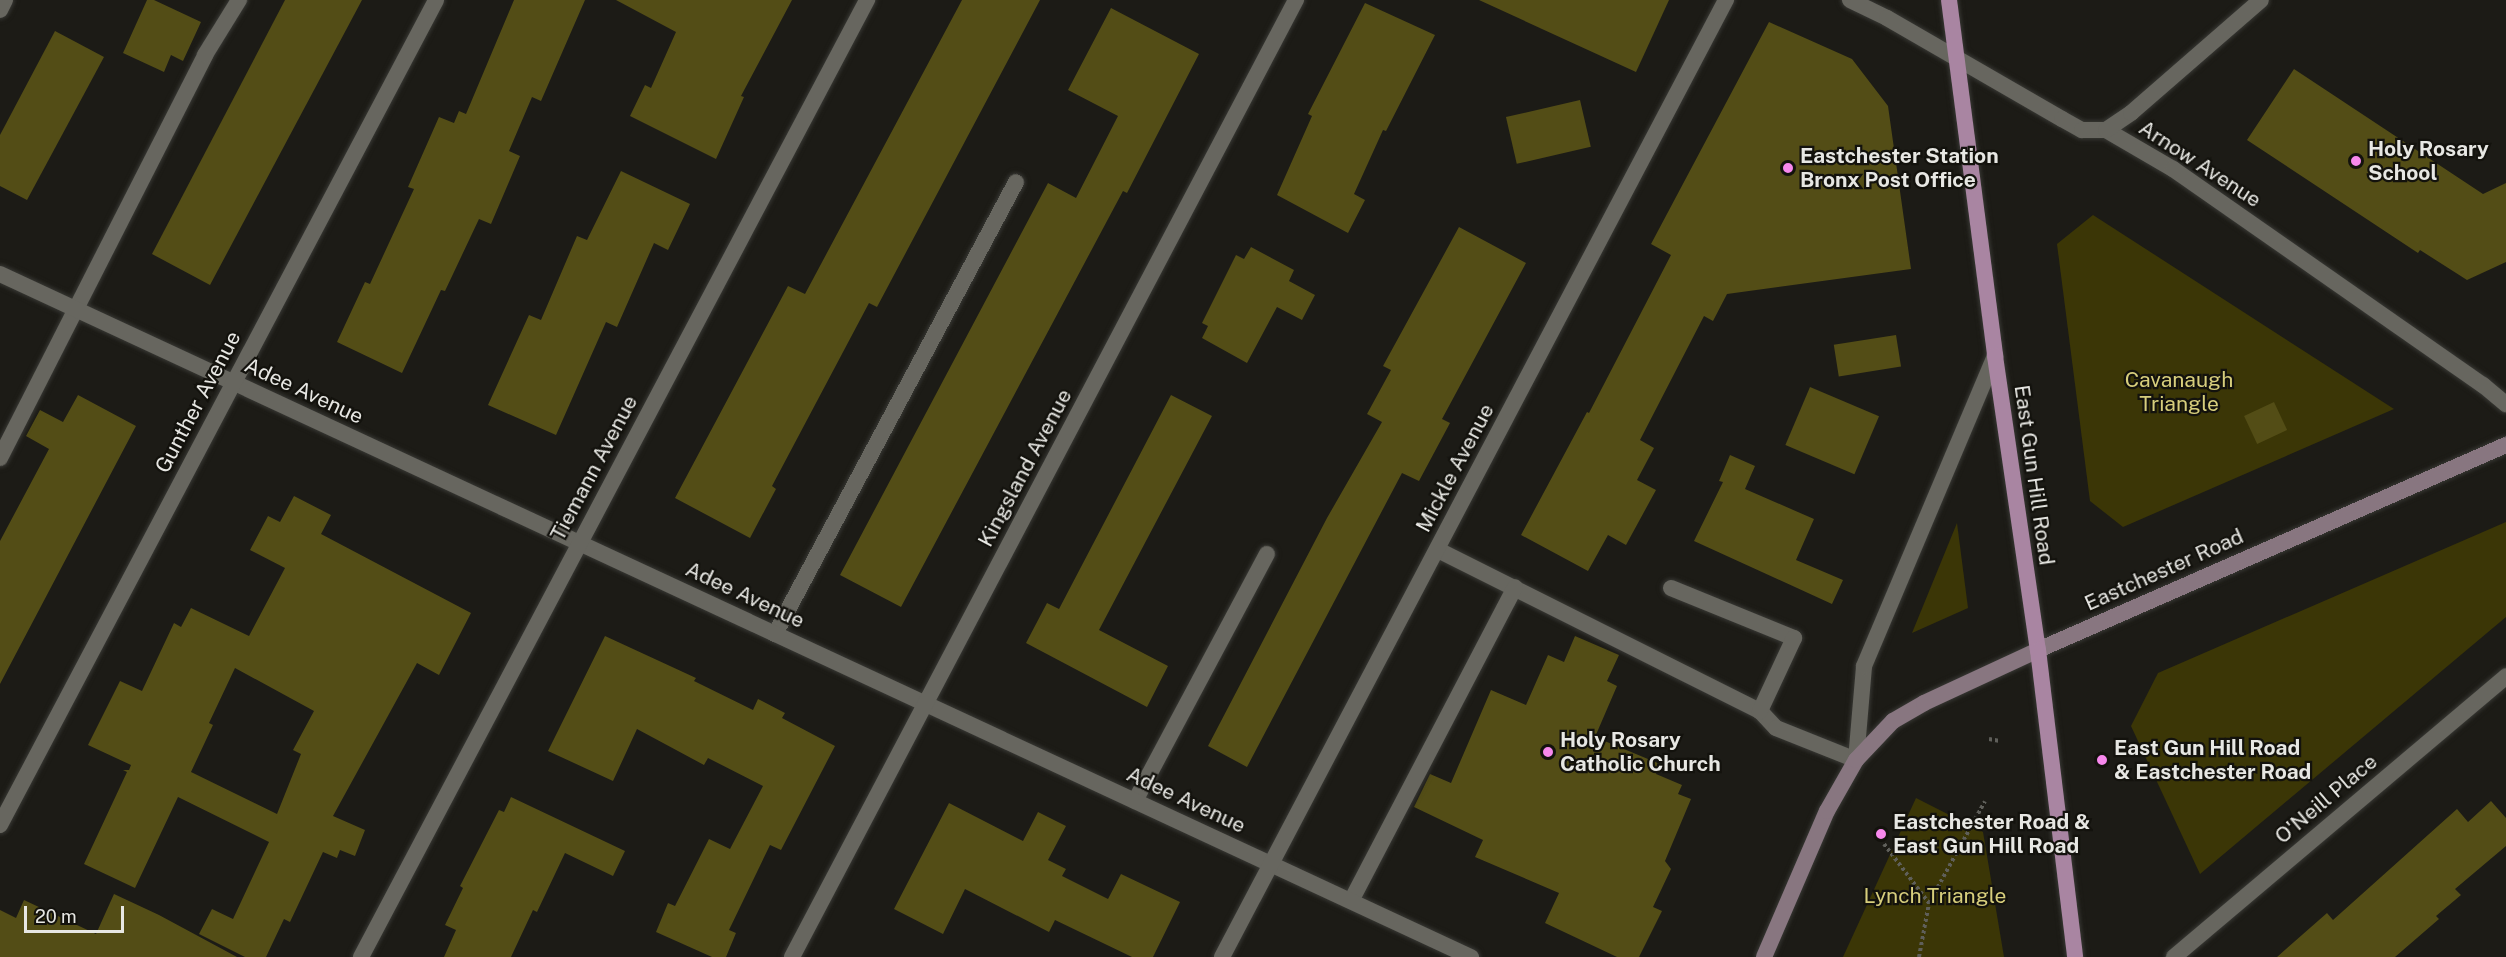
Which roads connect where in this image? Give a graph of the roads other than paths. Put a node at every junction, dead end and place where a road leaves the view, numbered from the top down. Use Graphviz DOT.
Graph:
graph roads {
  1 [pos="6,0"];
  2 [pos="239,0"];
  3 [pos="436,0"];
  4 [pos="867,0"];
  5 [pos="1296,0"];
  6 [pos="1726,0"];
  7 [pos="1850,0"];
  8 [pos="1949,0"];
  9 [pos="2261,0"];
  10 [pos="0,10"];
  11 [pos="1955,56"];
  12 [pos="2106,130"];
  13 [pos="1016,182"];
  14 [pos="0,274"];
  15 [pos="75,309"];
  16 [pos="1995,356"];
  17 [pos="234,382"];
  18 [pos="2506,404"];
  19 [pos="2506,445"];
  20 [pos="0,458"];
  21 [pos="580,544"];
  22 [pos="1437,549"];
  23 [pos="1267,554"];
  24 [pos="1515,587"];
  25 [pos="1671,588"];
  26 [pos="775,634"];
  27 [pos="2038,650"];
  28 [pos="2506,676"];
  29 [pos="926,704"];
  30 [pos="1760,711"];
  31 [pos="1856,760"];
  32 [pos="1135,801"];
  33 [pos="0,825"];
  34 [pos="1271,864"];
  35 [pos="1351,901"];
  36 [pos="361,957"];
  37 [pos="792,957"];
  38 [pos="1222,957"];
  39 [pos="1471,957"];
  40 [pos="1764,957"];
  41 [pos="2075,957"];
  42 [pos="2174,957"];
  1 -- 10 [label="street"];
  2 -- 15 [label="street"];
  3 -- 17 [label="street, Gunther Avenue"];
  4 -- 21 [label="street, Tiemann Avenue"];
  5 -- 29 [label="street, Kingsland Avenue"];
  6 -- 22 [label="street, Mickle Avenue"];
  7 -- 11 [label="street, Arnow Avenue"];
  8 -- 11 [label="main road, East Gun Hill Road"];
  9 -- 12 [label="street"];
  11 -- 12 [label="street, Arnow Avenue"];
  11 -- 16 [label="main road, East Gun Hill Road"];
  12 -- 18 [label="street, Arnow Avenue"];
  13 -- 26 [label="street"];
  14 -- 15 [label="street, Adee Avenue"];
  15 -- 17 [label="street, Adee Avenue"];
  15 -- 20 [label="street"];
  16 -- 27 [label="main road, East Gun Hill Road"];
  16 -- 31 [label="street, Eastchester Road"];
  17 -- 21 [label="street, Adee Avenue"];
  17 -- 33 [label="street, Gunther Avenue"];
  19 -- 27 [label="main road, Eastchester Road"];
  21 -- 26 [label="street, Adee Avenue"];
  21 -- 36 [label="street, Tiemann Avenue"];
  22 -- 24 [label="street"];
  22 -- 34 [label="street, Mickle Avenue"];
  23 -- 32 [label="street"];
  24 -- 30 [label="street"];
  24 -- 35 [label="street"];
  25 -- 30 [label="street"];
  26 -- 29 [label="street, Adee Avenue"];
  27 -- 31 [label="main road, Eastchester Road"];
  27 -- 41 [label="main road, East Gun Hill Road"];
  28 -- 42 [label="street, O'Neill Place"];
  29 -- 32 [label="street, Adee Avenue"];
  29 -- 37 [label="street, Kingsland Avenue"];
  30 -- 31 [label="street"];
  31 -- 40 [label="main road, Eastchester Road"];
  32 -- 34 [label="street, Adee Avenue"];
  34 -- 35 [label="street, Adee Avenue"];
  34 -- 38 [label="street, Mickle Avenue"];
  35 -- 39 [label="street, Adee Avenue"];
}
